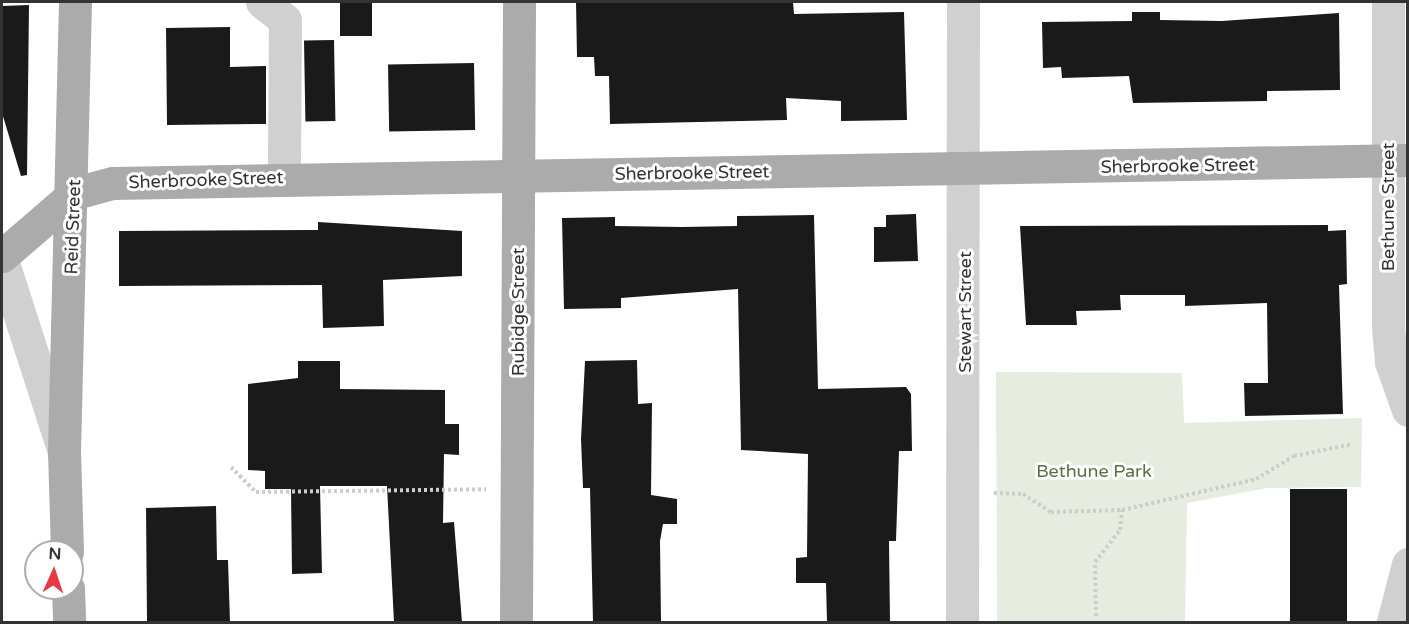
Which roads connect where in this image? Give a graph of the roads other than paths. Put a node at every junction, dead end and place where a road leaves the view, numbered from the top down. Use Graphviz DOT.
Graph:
graph roads {
  1 [pos="75,2"];
  2 [pos="262,2"];
  3 [pos="519,2"];
  4 [pos="963,2"];
  5 [pos="1388,2"];
  6 [pos="1398,161"];
  7 [pos="965,170"];
  8 [pos="520,175"];
  9 [pos="284,179"];
  10 [pos="75,193"];
  11 [pos="2,258"];
  12 [pos="1407,410"];
  13 [pos="64,452"];
  14 [pos="67,540"];
  15 [pos="1407,564"];
  16 [pos="68,600"];
  17 [pos="69,622"];
  18 [pos="516,622"];
  19 [pos="962,622"];
  20 [pos="1393,622"];
  1 -- 10 [label="main road, Reid Street"];
  2 -- 9 [label="street"];
  3 -- 8 [label="main road, Rubidge Street"];
  4 -- 7 [label="street, Stewart Street"];
  5 -- 6 [label="street, Bethune Street"];
  6 -- 7 [label="main road, Sherbrooke Street"];
  6 -- 12 [label="street, Bethune Street"];
  7 -- 8 [label="main road, Sherbrooke Street"];
  7 -- 19 [label="street, Stewart Street"];
  8 -- 9 [label="main road, Sherbrooke Street"];
  8 -- 18 [label="main road, Rubidge Street"];
  9 -- 10 [label="main road, Sherbrooke Street"];
  10 -- 11 [label="main road, Sherbrooke Street"];
  10 -- 13 [label="main road, Reid Street"];
  11 -- 13 [label="street"];
  13 -- 14 [label="main road, Reid Street"];
  15 -- 20 [label="street"];
  16 -- 17 [label="main road"];
}
